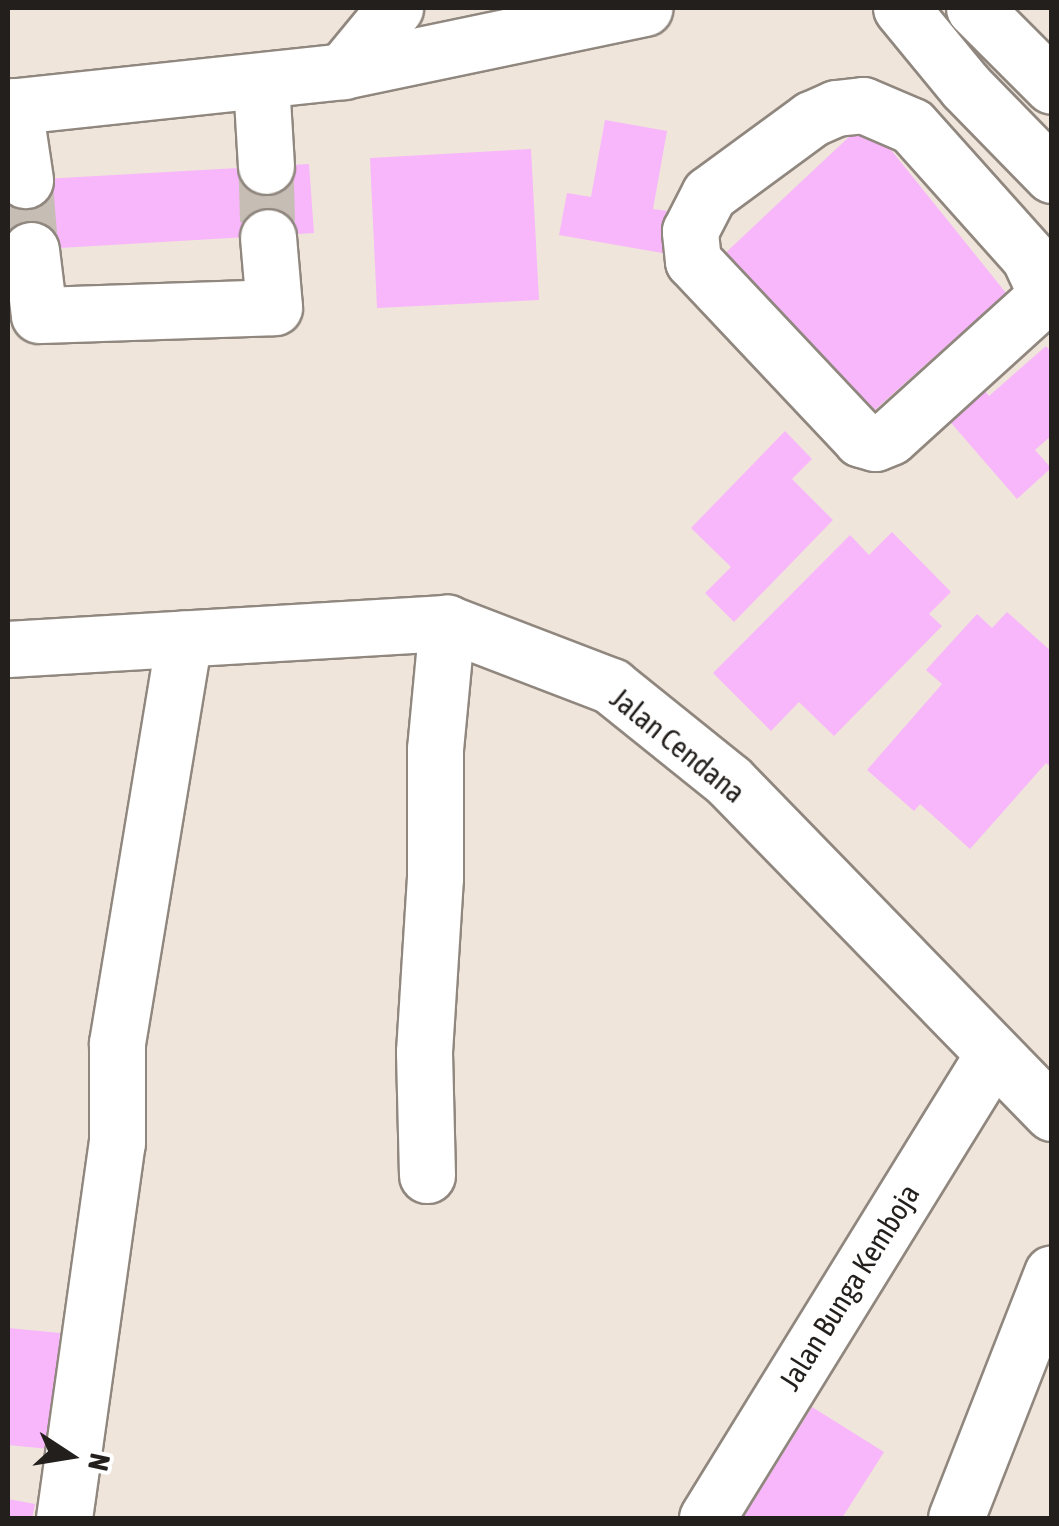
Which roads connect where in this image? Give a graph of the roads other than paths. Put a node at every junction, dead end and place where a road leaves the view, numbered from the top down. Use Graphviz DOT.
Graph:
graph roads {
  1 [pos="395,8"];
  2 [pos="644,8"];
  3 [pos="898,8"];
  4 [pos="974,8"];
  5 [pos="343,71"];
  6 [pos="261,82"];
  7 [pos="1052,86"];
  8 [pos="11,107"];
  9 [pos="266,166"];
  10 [pos="1052,176"];
  11 [pos="24,180"];
  12 [pos="268,236"];
  13 [pos="31,250"];
  14 [pos="1040,250"];
  15 [pos="447,623"];
  16 [pos="184,639"];
  17 [pos="8,649"];
  18 [pos="992,1056"];
  19 [pos="1052,1113"];
  20 [pos="427,1174"];
  21 [pos="1052,1273"];
  22 [pos="64,1518"];
  23 [pos="707,1518"];
  24 [pos="956,1518"];
  1 -- 5 [label="street"];
  2 -- 5 [label="street"];
  3 -- 10 [label="street"];
  4 -- 7 [label="street"];
  5 -- 6 [label="street"];
  6 -- 8 [label="street"];
  6 -- 9 [label="street"];
  8 -- 11 [label="street"];
  12 -- 13 [label="street"];
  14 -- 14 [label="street"];
  15 -- 16 [label="street, Jalan Cendana"];
  15 -- 18 [label="street, Jalan Cendana"];
  15 -- 20 [label="street"];
  16 -- 17 [label="street, Jalan Cendana"];
  16 -- 22 [label="street"];
  18 -- 19 [label="street, Jalan Cendana"];
  18 -- 23 [label="street, Jalan Bunga Kemboja"];
  21 -- 24 [label="street"];
}
